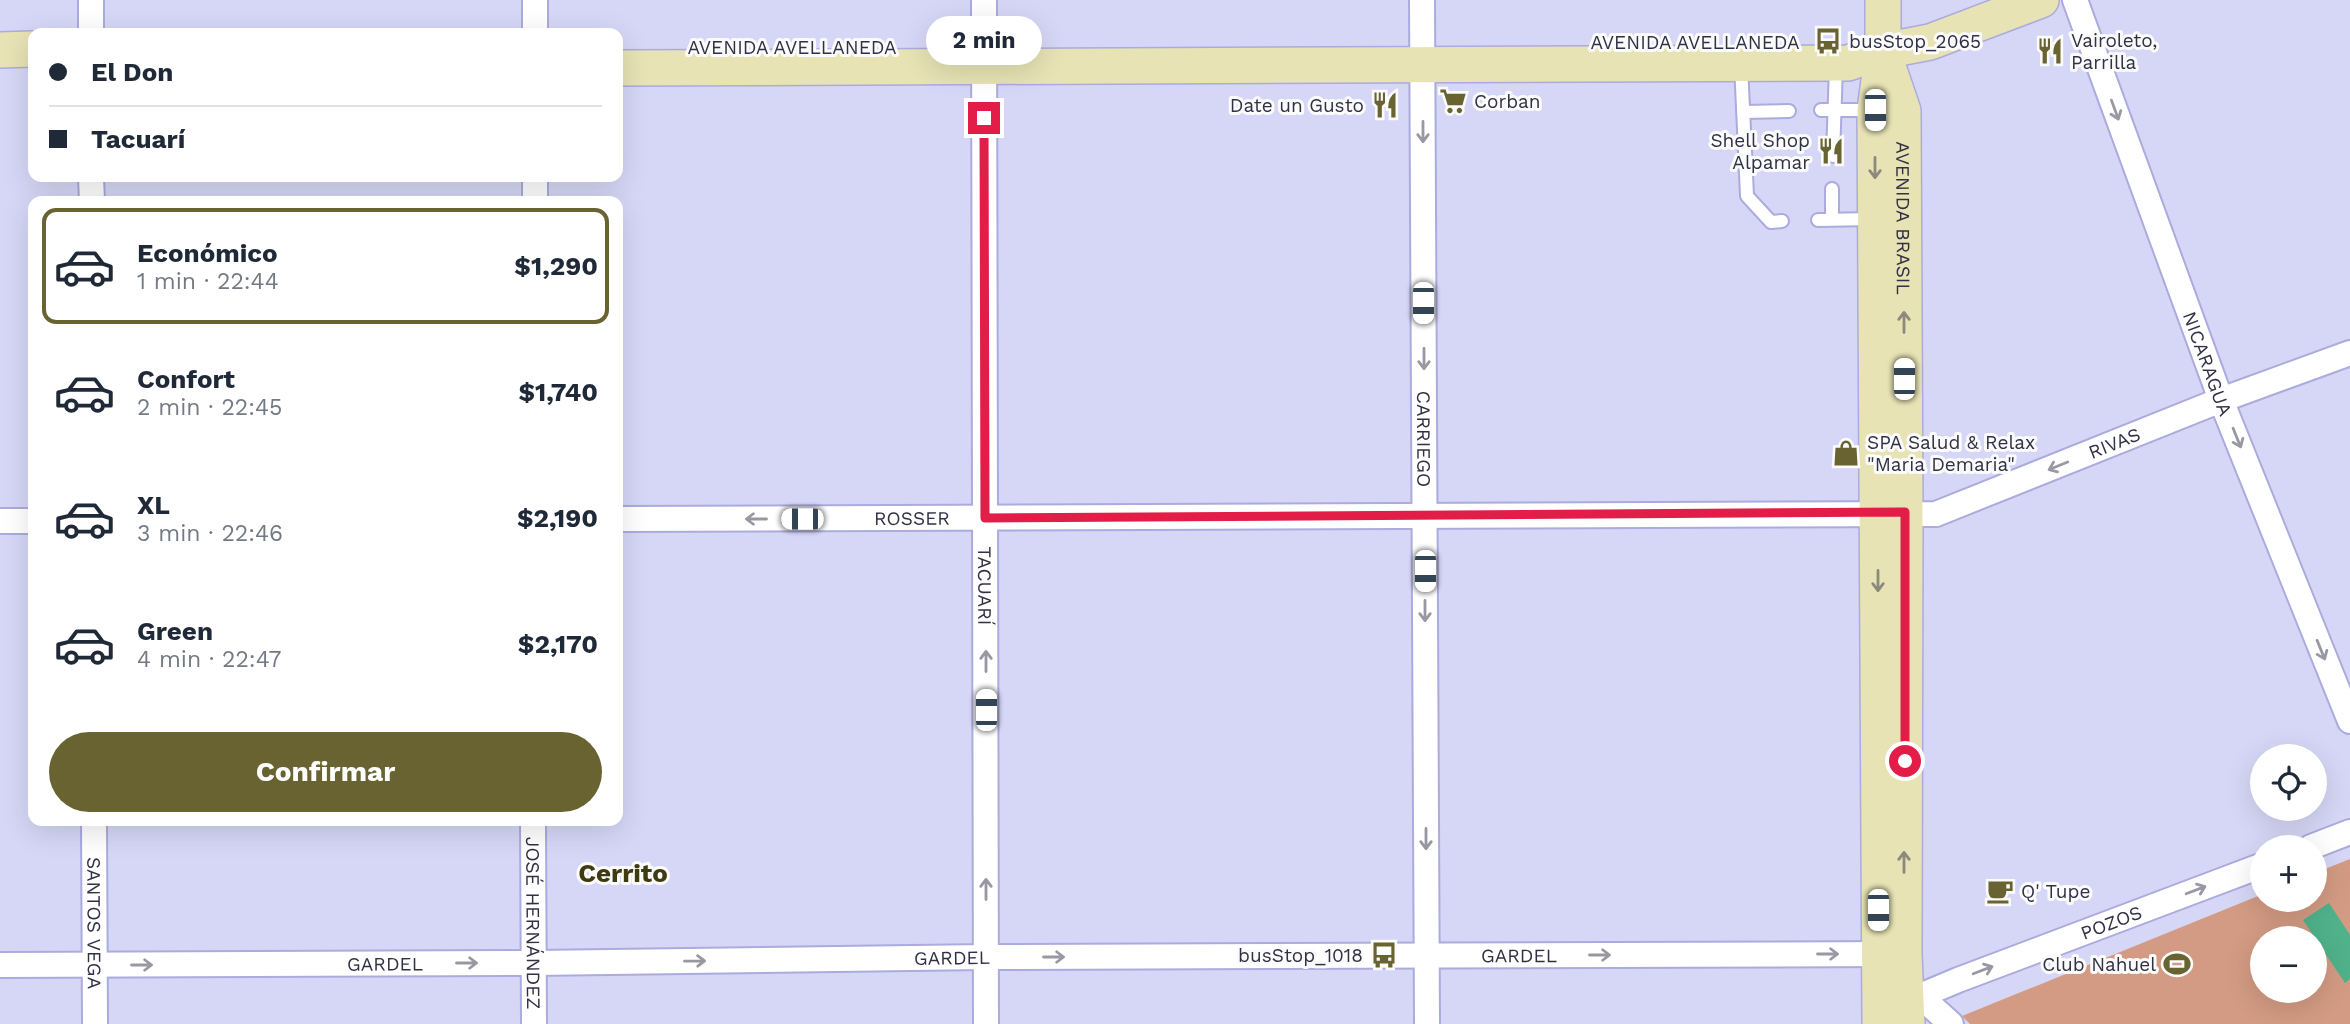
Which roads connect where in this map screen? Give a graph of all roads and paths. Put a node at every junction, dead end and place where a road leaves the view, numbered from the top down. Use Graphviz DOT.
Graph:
graph roads {
  1 [pos="91,0"];
  2 [pos="535,0"];
  3 [pos="984,0"];
  4 [pos="1422,0"];
  5 [pos="1883,0"];
  6 [pos="2041,0"];
  7 [pos="2075,0"];
  8 [pos="91,28"];
  9 [pos="535,28"];
  10 [pos="623,48"];
  11 [pos="28,49"];
  12 [pos="0,50"];
  13 [pos="1883,51"];
  14 [pos="1422,54"];
  15 [pos="984,55"];
  16 [pos="1836,63"];
  17 [pos="1741,64"];
  18 [pos="623,68"];
  19 [pos="0,71"];
  20 [pos="28,71"];
  21 [pos="1827,110"];
  22 [pos="1875,110"];
  23 [pos="1789,111"];
  24 [pos="1743,112"];
  25 [pos="1833,156"];
  26 [pos="1832,189"];
  27 [pos="1832,219"];
  28 [pos="1875,219"];
  29 [pos="1818,220"];
  30 [pos="1782,221"];
  31 [pos="2350,354"];
  32 [pos="2221,400"];
  33 [pos="1892,512"];
  34 [pos="1424,517"];
  35 [pos="985,518"];
  36 [pos="623,519"];
  37 [pos="0,521"];
  38 [pos="28,521"];
  39 [pos="2350,721"];
  40 [pos="94,826"];
  41 [pos="533,826"];
  42 [pos="2350,832"];
  43 [pos="2327,841"];
  44 [pos="2250,870"];
  45 [pos="1891,954"];
  46 [pos="1427,955"];
  47 [pos="986,957"];
  48 [pos="533,963"];
  49 [pos="0,965"];
  50 [pos="95,965"];
  51 [pos="1899,1008"];
  52 [pos="95,1024"];
  53 [pos="534,1024"];
  54 [pos="986,1024"];
  55 [pos="1427,1024"];
  56 [pos="1951,1024"];
  1 -- 8 [label="street"];
  2 -- 9 [label="street"];
  3 -- 15 [label="street, TACUARÍ"];
  4 -- 14 [label="street, CARRIEGO"];
  5 -- 13 [label="main road"];
  6 -- 13 [label="main road"];
  7 -- 32 [label="street, NICARAGUA, one-way"];
  10 -- 15 [label="main road, AVENIDA AVELLANEDA"];
  11 -- 12 [label="main road"];
  13 -- 14 [label="main road, AVENIDA AVELLANEDA"];
  13 -- 16 [label="main road, AVENIDA AVELLANEDA"];
  13 -- 22 [label="main road, AVENIDA BRASIL"];
  33 -- 13 [label="main road, AVENIDA BRASIL, one-way"];
  14 -- 15 [label="main road, AVENIDA AVELLANEDA"];
  14 -- 17 [label="main road, AVENIDA AVELLANEDA"];
  14 -- 34 [label="street, CARRIEGO, one-way"];
  15 -- 18 [label="main road, AVENIDA AVELLANEDA"];
  15 -- 35 [label="street, TACUARÍ"];
  16 -- 17 [label="main road, AVENIDA AVELLANEDA"];
  16 -- 21 [label="lane"];
  17 -- 24 [label="lane"];
  19 -- 20 [label="main road"];
  21 -- 22 [label="lane"];
  21 -- 25 [label="lane"];
  22 -- 28 [label="main road, AVENIDA BRASIL, one-way"];
  23 -- 24 [label="lane"];
  24 -- 30 [label="lane"];
  26 -- 27 [label="lane"];
  27 -- 28 [label="lane"];
  27 -- 29 [label="lane"];
  28 -- 33 [label="main road, AVENIDA BRASIL"];
  31 -- 32 [label="street, RIVAS"];
  32 -- 33 [label="street, RIVAS, one-way"];
  32 -- 39 [label="street, NICARAGUA, one-way"];
  33 -- 34 [label="street, ROSSER"];
  33 -- 45 [label="main road, AVENIDA BRASIL"];
  34 -- 35 [label="street, ROSSER"];
  34 -- 46 [label="street, CARRIEGO, one-way"];
  35 -- 36 [label="street, ROSSER, one-way"];
  47 -- 35 [label="street, TACUARÍ, one-way"];
  37 -- 38 [label="street"];
  40 -- 50 [label="street, SANTOS VEGA"];
  41 -- 48 [label="street, JOSÉ HERNÁNDEZ"];
  42 -- 43 [label="street"];
  51 -- 44 [label="street, POZOS, one-way"];
  46 -- 45 [label="street, GARDEL, one-way"];
  45 -- 51 [label="main road, AVENIDA BRASIL"];
  47 -- 46 [label="street, GARDEL, one-way"];
  46 -- 55 [label="street, CARRIEGO"];
  48 -- 47 [label="street, GARDEL, one-way"];
  47 -- 54 [label="street, TACUARÍ"];
  50 -- 48 [label="street, GARDEL, one-way"];
  48 -- 53 [label="street, JOSÉ HERNÁNDEZ"];
  49 -- 50 [label="street, GARDEL"];
  50 -- 52 [label="street, SANTOS VEGA"];
  51 -- 56 [label="street"];
}
